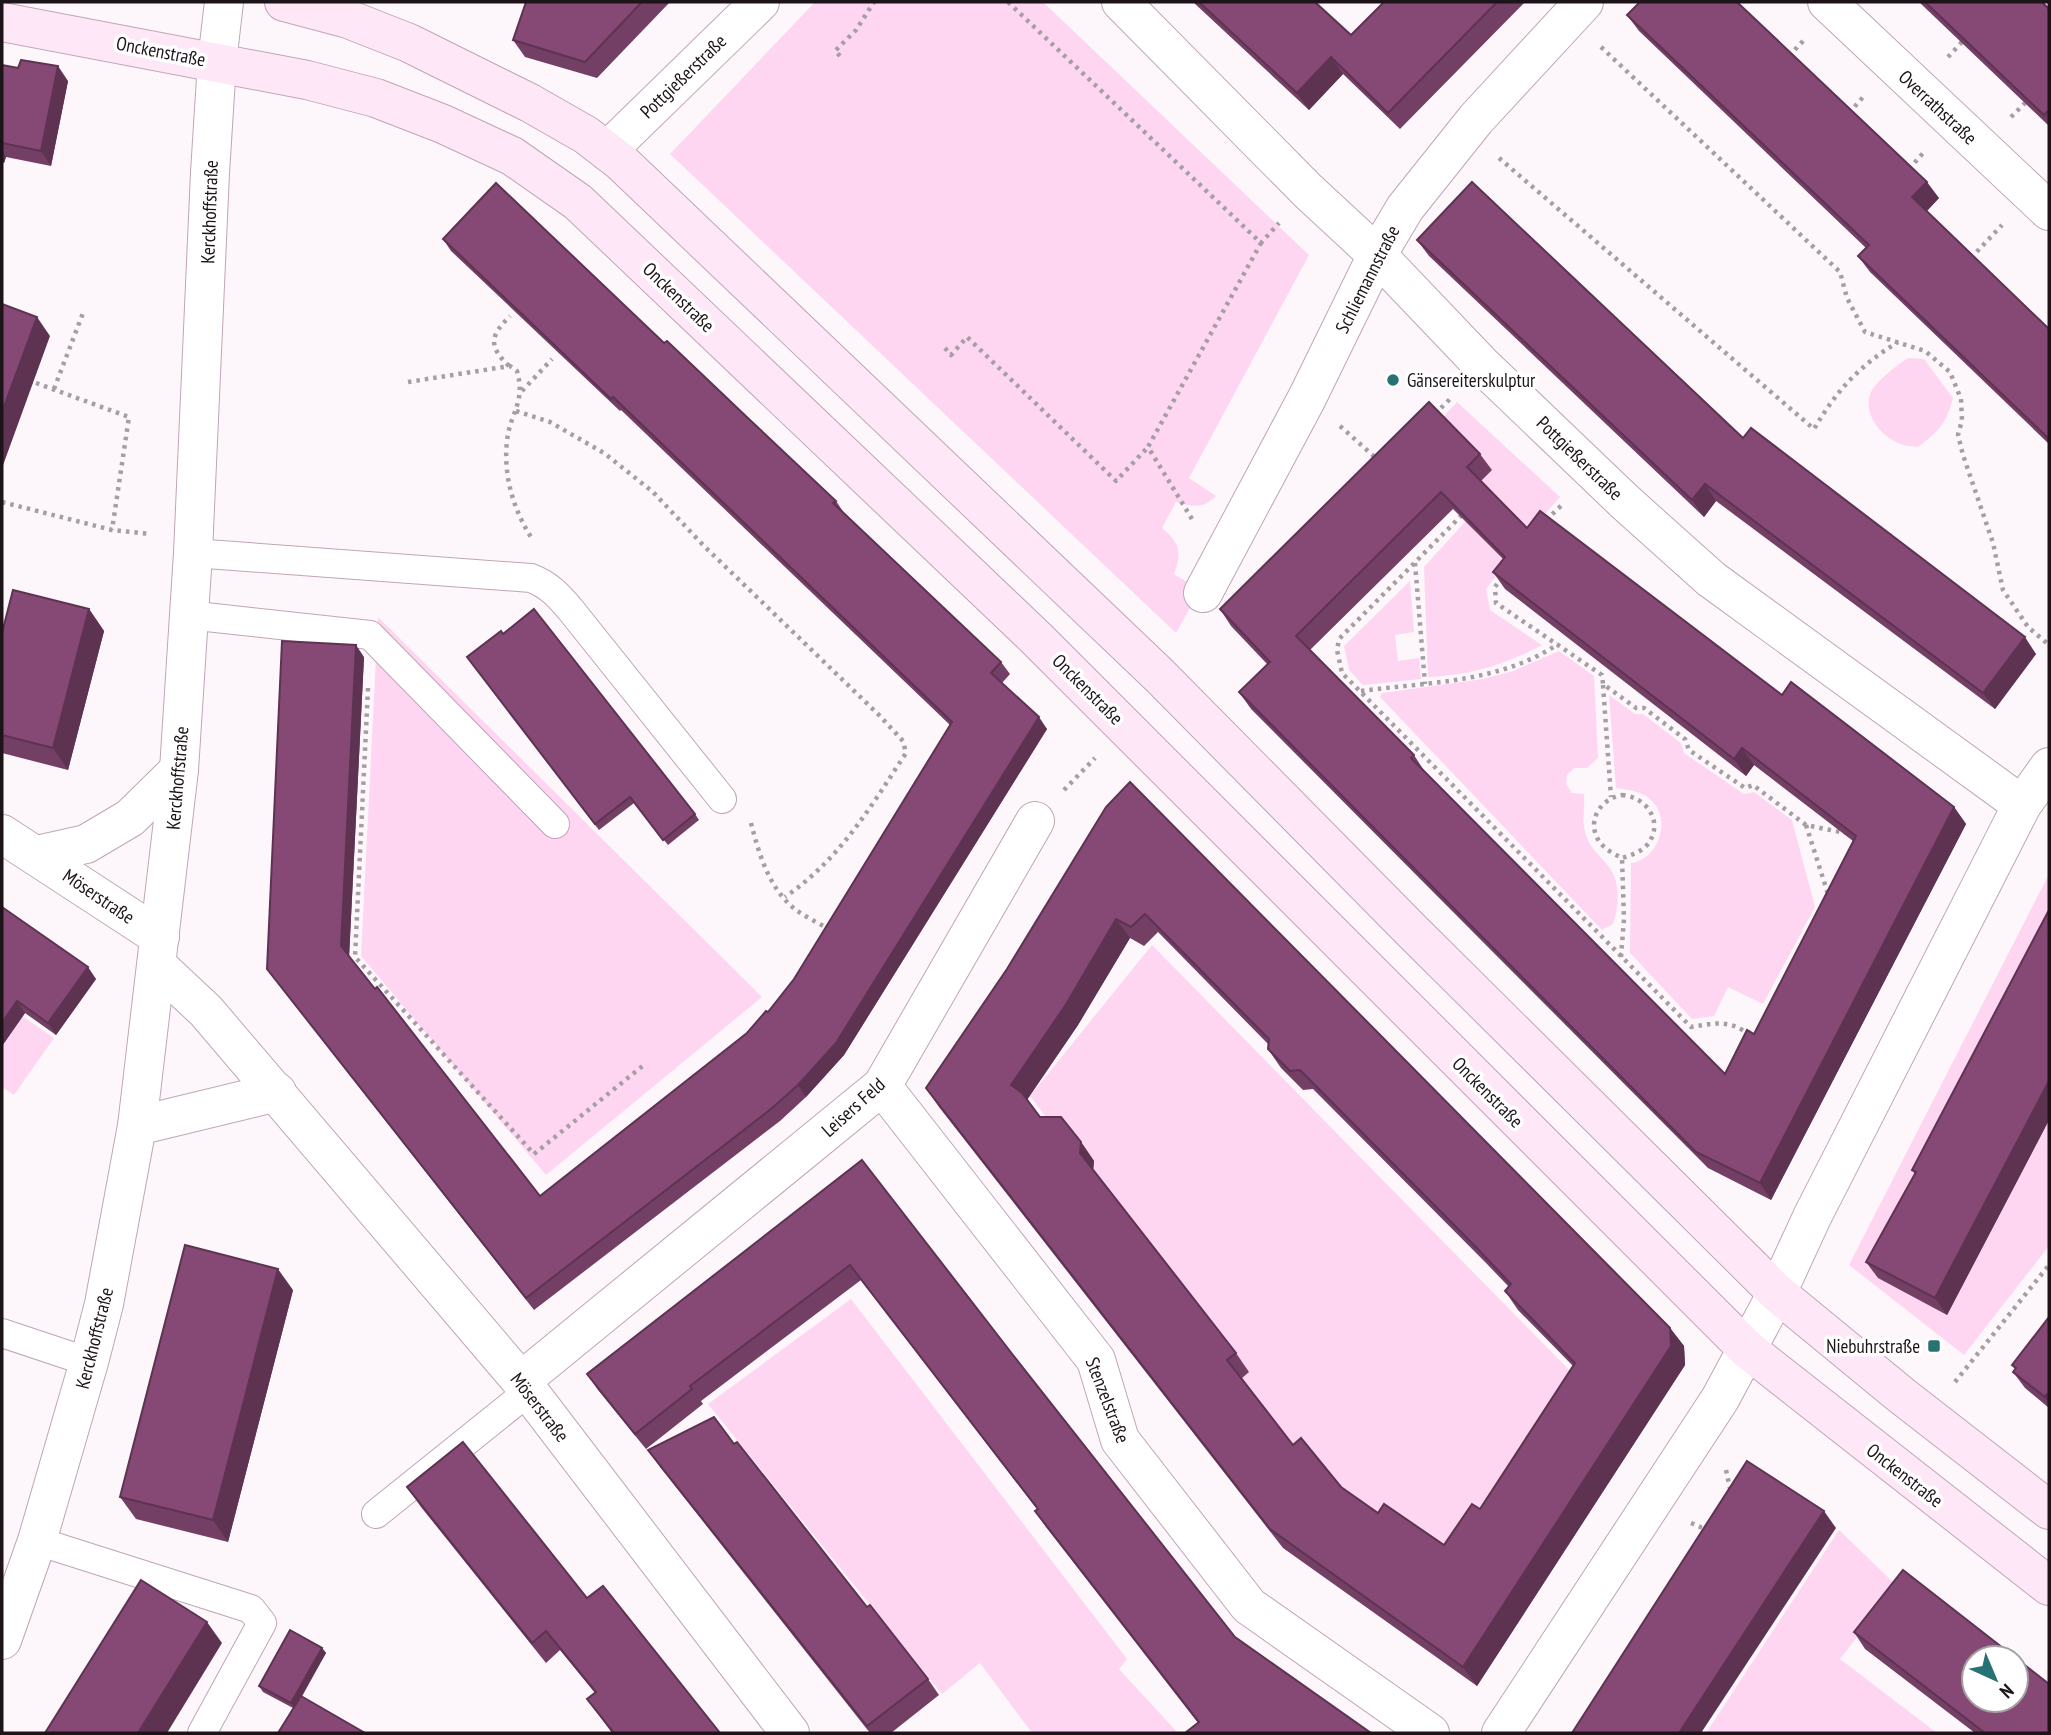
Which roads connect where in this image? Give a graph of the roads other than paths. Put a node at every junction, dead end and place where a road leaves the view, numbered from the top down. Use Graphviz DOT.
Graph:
graph roads {
  1 [pos="224,2"];
  2 [pos="284,2"];
  3 [pos="760,2"];
  4 [pos="1121,2"];
  5 [pos="1827,2"];
  6 [pos="1577,10"];
  7 [pos="2,22"];
  8 [pos="217,62"];
  9 [pos="607,150"];
  10 [pos="2049,211"];
  11 [pos="1377,255"];
  12 [pos="193,545"];
  13 [pos="1211,579"];
  14 [pos="188,615"];
  15 [pos="2049,767"];
  16 [pos="179,770"];
  17 [pos="722,799"];
  18 [pos="2022,805"];
  19 [pos="1035,821"];
  20 [pos="555,824"];
  21 [pos="2,834"];
  22 [pos="37,855"];
  23 [pos="159,951"];
  24 [pos="881,1086"];
  25 [pos="277,1092"];
  26 [pos="137,1126"];
  27 [pos="1777,1293"];
  28 [pos="2,1333"];
  29 [pos="1747,1349"];
  30 [pos="89,1362"];
  31 [pos="525,1386"];
  32 [pos="2049,1510"];
  33 [pos="376,1514"];
  34 [pos="37,1541"];
  35 [pos="2049,1586"];
  36 [pos="2,1640"];
  37 [pos="202,1733"];
  38 [pos="790,1733"];
  39 [pos="1430,1733"];
  40 [pos="1501,1733"];
  1 -- 8 [label="street, Kerckhoffstraße"];
  2 -- 9 [label="main road"];
  3 -- 9 [label="street, Pottgießerstraße"];
  4 -- 11 [label="street, Pottgießerstraße"];
  5 -- 10 [label="street, Overrathstraße"];
  6 -- 11 [label="street, Schliemannstraße"];
  7 -- 8 [label="main road, Onckenstraße"];
  8 -- 12 [label="street, Kerckhoffstraße"];
  8 -- 29 [label="main road, Onckenstraße"];
  9 -- 27 [label="main road"];
  11 -- 13 [label="street, Schliemannstraße"];
  11 -- 18 [label="street, Pottgießerstraße"];
  12 -- 14 [label="street, Kerckhoffstraße"];
  12 -- 17 [label="lane"];
  14 -- 16 [label="street, Kerckhoffstraße"];
  14 -- 20 [label="lane"];
  15 -- 18 [label="street"];
  16 -- 22 [label="street, Möserstraße"];
  16 -- 23 [label="street, Kerckhoffstraße"];
  18 -- 27 [label="street"];
  19 -- 24 [label="street, Leisers Feld"];
  21 -- 22 [label="street, Möserstraße"];
  22 -- 23 [label="street, Möserstraße"];
  23 -- 25 [label="street, Möserstraße"];
  23 -- 26 [label="street, Kerckhoffstraße"];
  24 -- 31 [label="street, Leisers Feld"];
  24 -- 39 [label="street, Stenzelstraße"];
  25 -- 26 [label="street"];
  25 -- 31 [label="street, Möserstraße"];
  26 -- 30 [label="street, Kerckhoffstraße"];
  27 -- 29 [label="street"];
  27 -- 32 [label="main road"];
  28 -- 30 [label="lane"];
  29 -- 35 [label="main road, Onckenstraße"];
  29 -- 40 [label="street"];
  30 -- 34 [label="street, Kerckhoffstraße"];
  31 -- 33 [label="lane"];
  31 -- 38 [label="street, Möserstraße"];
  34 -- 36 [label="street, Kerckhoffstraße"];
  34 -- 37 [label="lane"];
}
